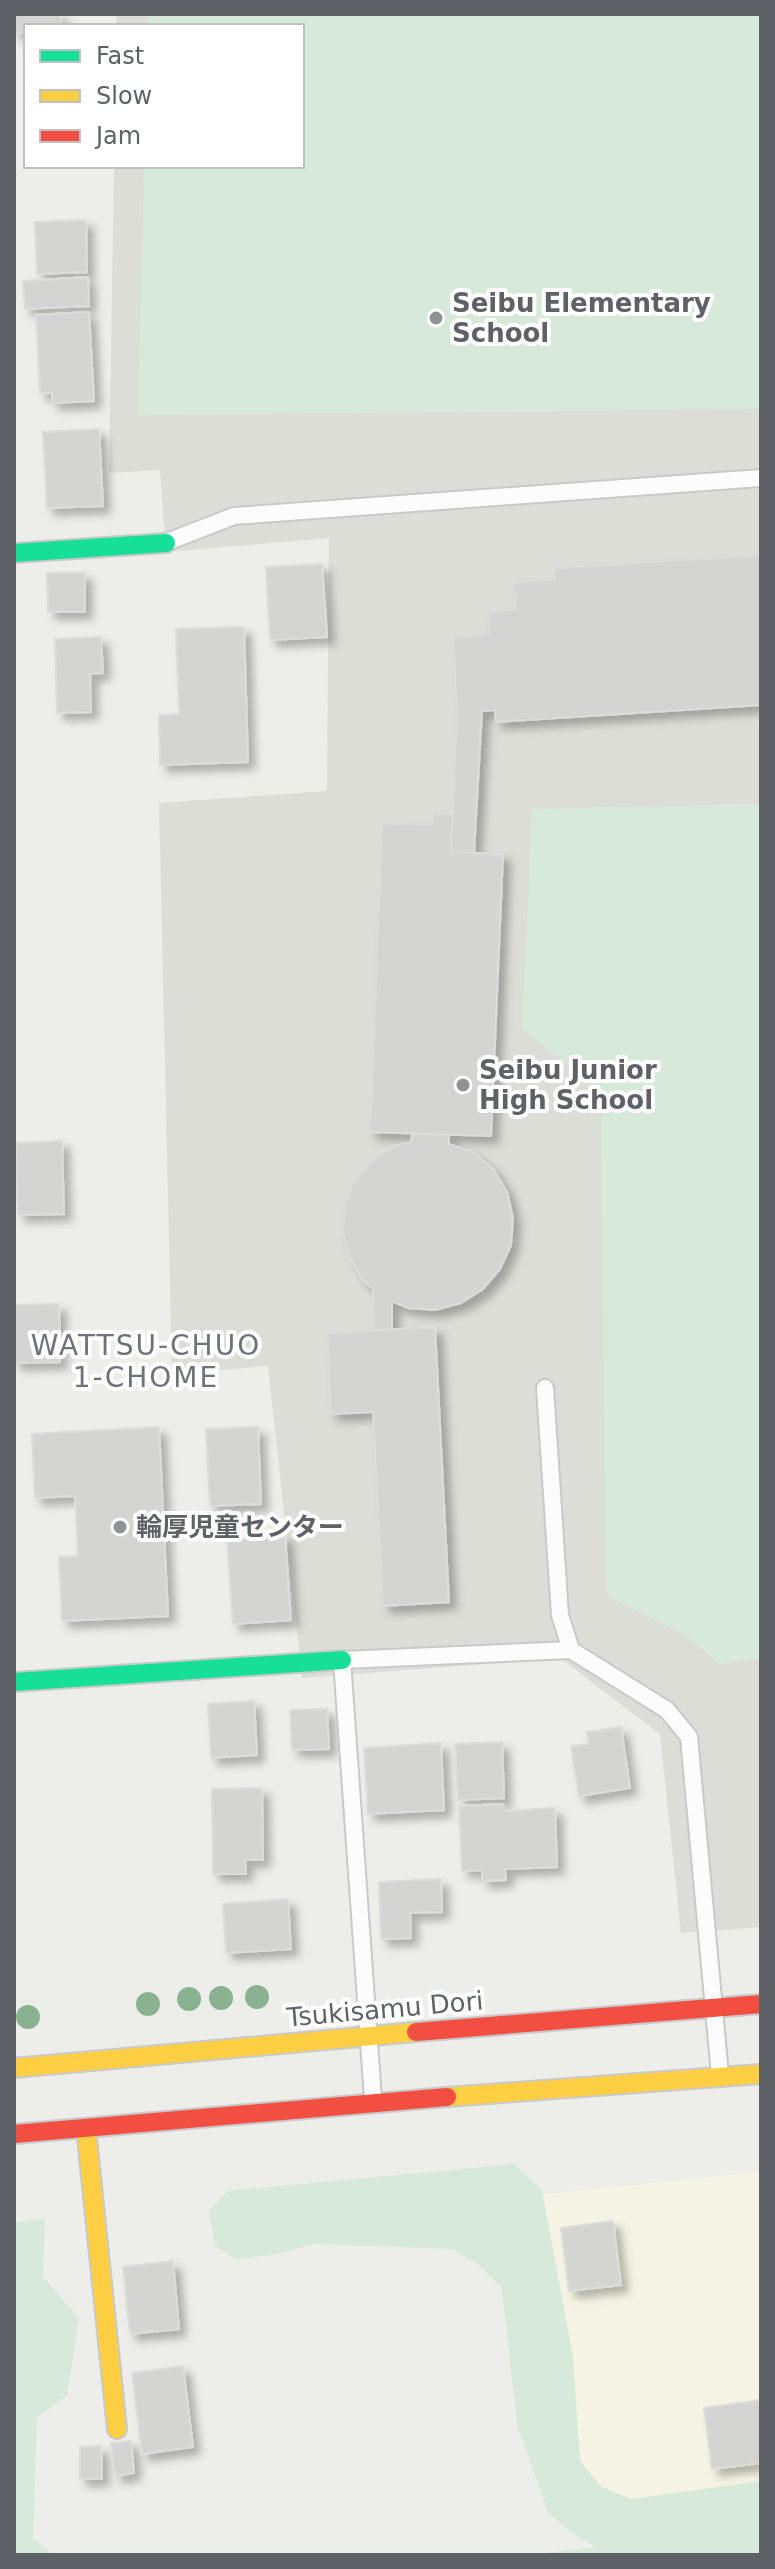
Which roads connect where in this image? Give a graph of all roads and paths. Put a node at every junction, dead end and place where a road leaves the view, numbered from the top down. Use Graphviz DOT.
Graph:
graph roads {
  1 [pos="761,478"];
  2 [pos="166,543"];
  3 [pos="14,553"];
  4 [pos="545,1388"];
  5 [pos="571,1650"];
  6 [pos="342,1660"];
  7 [pos="14,1682"];
  8 [pos="761,2004"];
  9 [pos="714,2008"];
  10 [pos="367,2036"];
  11 [pos="14,2068"];
  12 [pos="761,2074"];
  13 [pos="720,2077"];
  14 [pos="373,2102"];
  15 [pos="86,2128"];
  16 [pos="14,2134"];
  17 [pos="117,2429"];
  1 -- 2 [label="lane"];
  2 -- 3 [label="main road"];
  4 -- 5 [label="lane"];
  5 -- 6 [label="lane"];
  5 -- 9 [label="lane"];
  6 -- 7 [label="main road"];
  6 -- 10 [label="lane"];
  8 -- 9 [label="main road, Tsukisamu Dori"];
  9 -- 10 [label="main road, Tsukisamu Dori"];
  9 -- 13 [label="lane"];
  10 -- 11 [label="main road, Tsukisamu Dori"];
  10 -- 14 [label="lane"];
  12 -- 13 [label="main road"];
  13 -- 14 [label="main road"];
  14 -- 15 [label="main road"];
  15 -- 16 [label="main road"];
  15 -- 17 [label="main road"];
}
